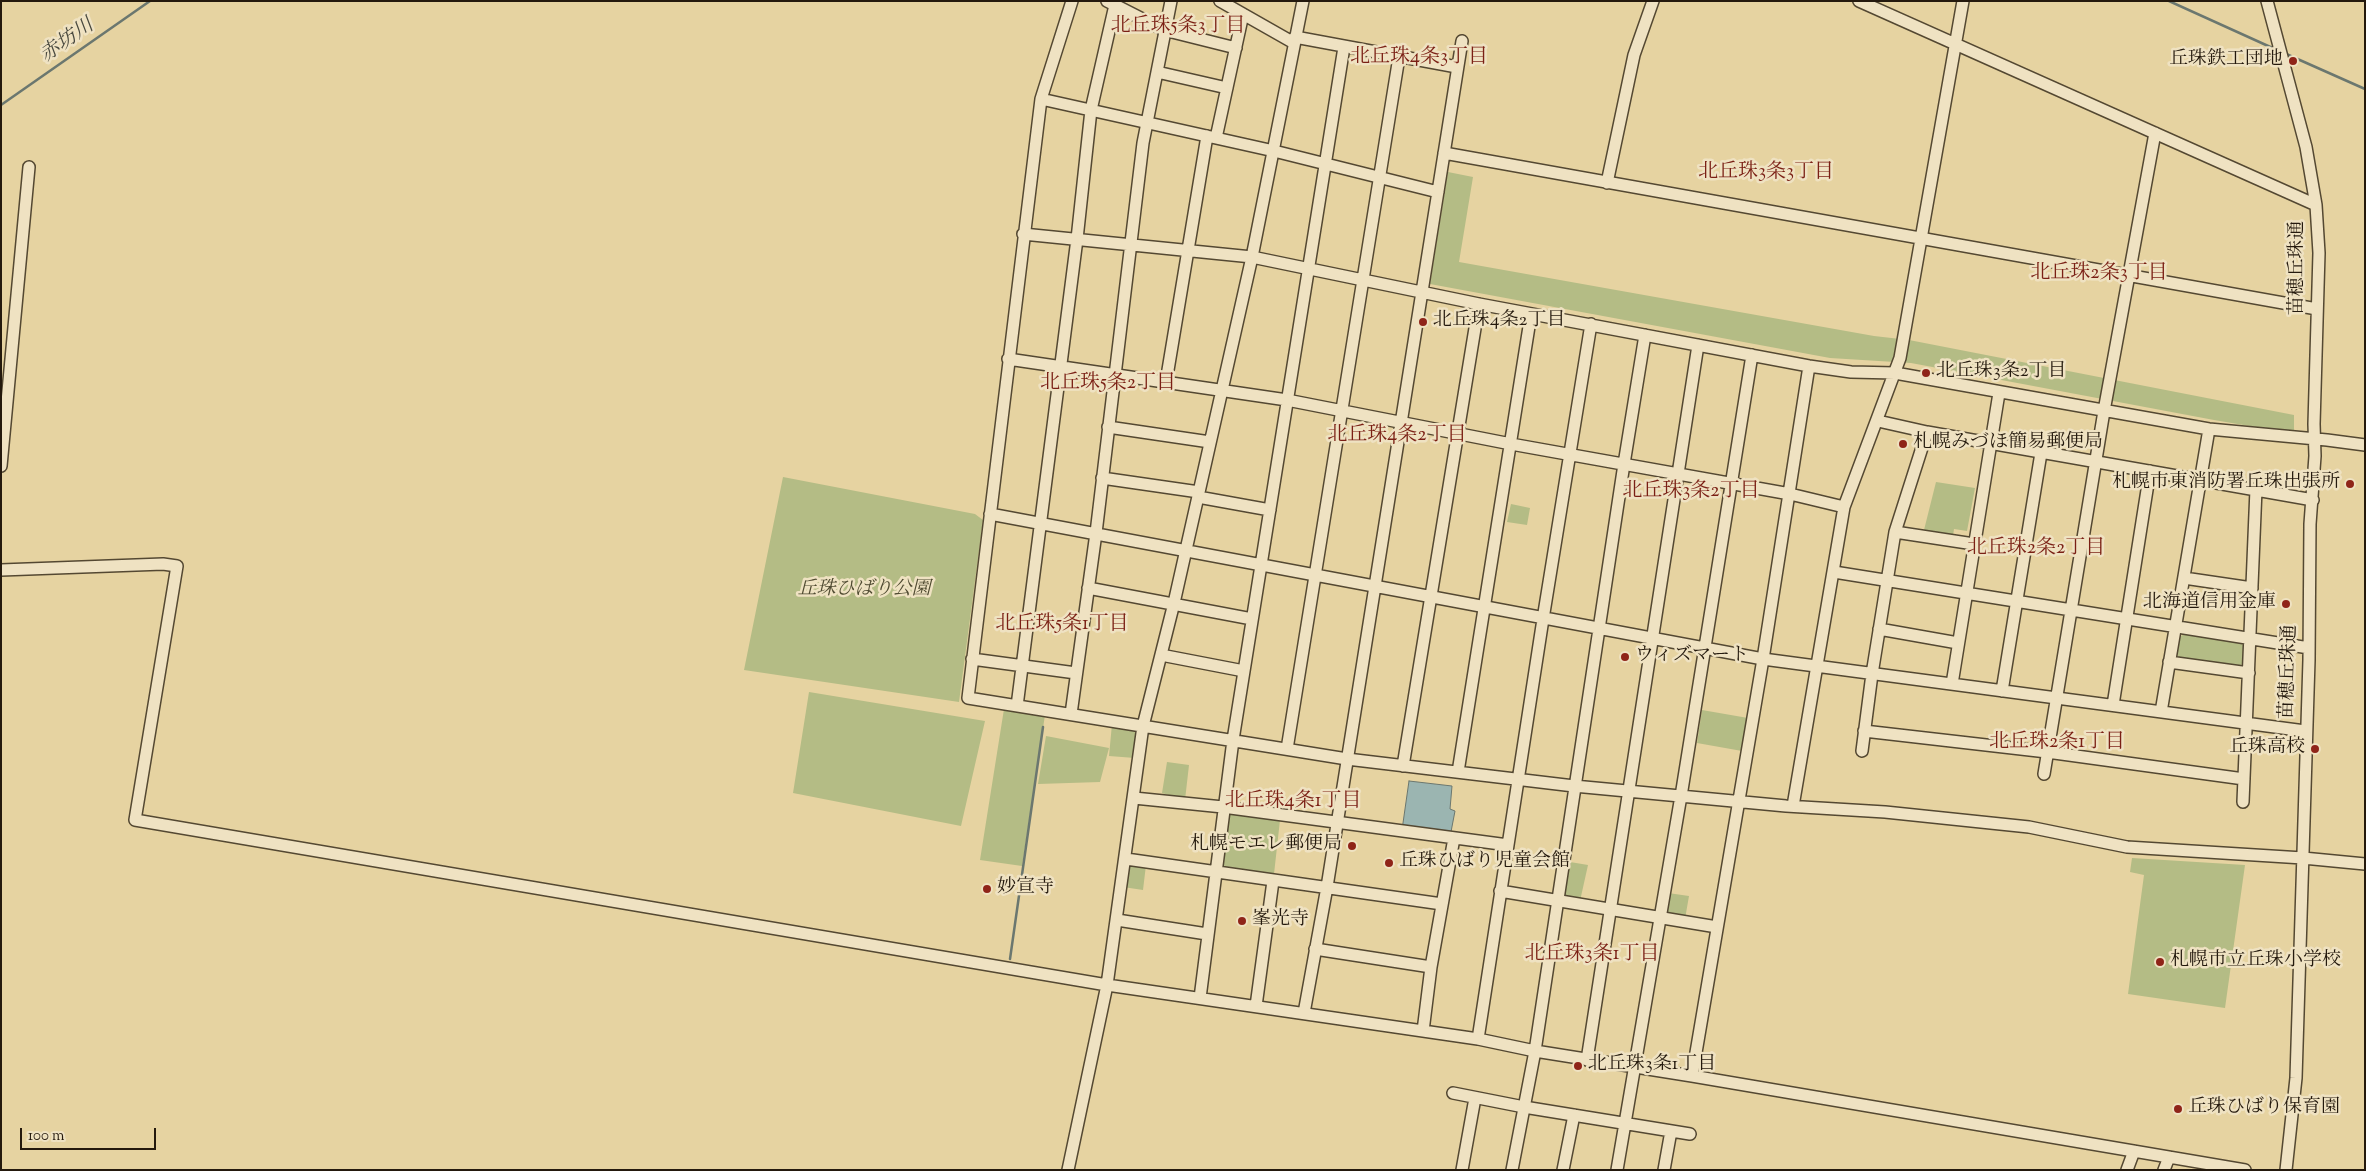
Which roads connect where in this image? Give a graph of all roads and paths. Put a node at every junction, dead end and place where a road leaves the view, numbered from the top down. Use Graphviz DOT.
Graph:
graph roads {
  1 [pos="1072,1"];
  2 [pos="1171,1"];
  3 [pos="1220,1"];
  4 [pos="1294,1"];
  5 [pos="1303,1"];
  6 [pos="1653,1"];
  7 [pos="1859,1"];
  8 [pos="1963,1"];
  9 [pos="2267,1"];
  10 [pos="1111,3"];
  11 [pos="1243,14"];
  12 [pos="1301,14"];
  13 [pos="1164,30"];
  14 [pos="1294,40"];
  15 [pos="1462,41"];
  16 [pos="1956,44"];
  17 [pos="1344,47"];
  18 [pos="1236,48"];
  19 [pos="1399,57"];
  20 [pos="1458,67"];
  21 [pos="1156,72"];
  22 [pos="1227,88"];
  23 [pos="1041,100"];
  24 [pos="1091,110"];
  25 [pos="1147,122"];
  26 [pos="2155,134"];
  27 [pos="1211,137"];
  28 [pos="1274,151"];
  29 [pos="1444,153"];
  30 [pos="1325,163"];
  31 [pos="29,167"];
  32 [pos="1379,177"];
  33 [pos="1606,183"];
  34 [pos="1438,192"];
  35 [pos="2316,205"];
  36 [pos="1023,234"];
  37 [pos="1921,238"];
  38 [pos="1077,239"];
  39 [pos="1131,243"];
  40 [pos="1189,251"];
  41 [pos="1252,257"];
  42 [pos="1307,268"];
  43 [pos="2128,276"];
  44 [pos="1362,279"];
  45 [pos="1422,292"];
  46 [pos="1479,304"];
  47 [pos="2317,309"];
  48 [pos="1531,314"];
  49 [pos="1592,324"];
  50 [pos="1645,335"];
  51 [pos="1698,345"];
  52 [pos="1752,355"];
  53 [pos="1008,360"];
  54 [pos="1060,366"];
  55 [pos="1809,366"];
  56 [pos="1896,373"];
  57 [pos="1115,375"];
  58 [pos="1166,382"];
  59 [pos="1222,390"];
  60 [pos="1999,393"];
  61 [pos="1287,400"];
  62 [pos="2104,410"];
  63 [pos="1342,411"];
  64 [pos="1878,421"];
  65 [pos="1400,423"];
  66 [pos="1108,427"];
  67 [pos="2209,429"];
  68 [pos="1927,432"];
  69 [pos="1458,433"];
  70 [pos="2314,439"];
  71 [pos="1210,442"];
  72 [pos="1511,444"];
  73 [pos="1992,444"];
  74 [pos="2365,446"];
  75 [pos="2041,453"];
  76 [pos="1569,454"];
  77 [pos="2096,463"];
  78 [pos="1624,464"];
  79 [pos="1,466"];
  80 [pos="2150,471"];
  81 [pos="1677,475"];
  82 [pos="1102,478"];
  83 [pos="2201,480"];
  84 [pos="1731,484"];
  85 [pos="2256,489"];
  86 [pos="1790,494"];
  87 [pos="1198,495"];
  88 [pos="2313,500"];
  89 [pos="1844,507"];
  90 [pos="1270,510"];
  91 [pos="990,514"];
  92 [pos="1040,524"];
  93 [pos="1895,532"];
  94 [pos="1096,533"];
  95 [pos="1974,544"];
  96 [pos="1186,550"];
  97 [pos="1261,565"];
  98 [pos="1,570"];
  99 [pos="1834,572"];
  100 [pos="1316,576"];
  101 [pos="2184,578"];
  102 [pos="1887,582"];
  103 [pos="1374,587"];
  104 [pos="1088,588"];
  105 [pos="2252,588"];
  106 [pos="1966,595"];
  107 [pos="1431,598"];
  108 [pos="1174,603"];
  109 [pos="2016,603"];
  110 [pos="1484,608"];
  111 [pos="2070,610"];
  112 [pos="2126,618"];
  113 [pos="1252,619"];
  114 [pos="1543,619"];
  115 [pos="2176,627"];
  116 [pos="1879,629"];
  117 [pos="1600,630"];
  118 [pos="2251,638"];
  119 [pos="1654,640"];
  120 [pos="1958,643"];
  121 [pos="2309,648"];
  122 [pos="1705,649"];
  123 [pos="1161,655"];
  124 [pos="972,659"];
  125 [pos="1763,659"];
  126 [pos="2170,662"];
  127 [pos="1022,666"];
  128 [pos="1818,666"];
  129 [pos="1244,671"];
  130 [pos="1076,673"];
  131 [pos="2249,673"];
  132 [pos="1872,674"];
  133 [pos="1952,684"];
  134 [pos="2002,691"];
  135 [pos="2056,698"];
  136 [pos="2113,705"];
  137 [pos="1016,706"];
  138 [pos="2161,712"];
  139 [pos="1070,714"];
  140 [pos="2247,723"];
  141 [pos="1143,726"];
  142 [pos="1864,731"];
  143 [pos="2306,731"];
  144 [pos="1233,740"];
  145 [pos="1287,749"];
  146 [pos="1862,751"];
  147 [pos="2047,752"];
  148 [pos="1347,759"];
  149 [pos="1403,766"];
  150 [pos="1458,772"];
  151 [pos="2044,774"];
  152 [pos="1518,779"];
  153 [pos="2244,779"];
  154 [pos="1574,786"];
  155 [pos="1628,791"];
  156 [pos="1682,795"];
  157 [pos="1134,798"];
  158 [pos="1740,801"];
  159 [pos="2243,802"];
  160 [pos="1793,806"];
  161 [pos="1224,807"];
  162 [pos="1337,822"];
  163 [pos="1454,838"];
  164 [pos="1508,845"];
  165 [pos="2303,858"];
  166 [pos="1126,859"];
  167 [pos="2365,864"];
  168 [pos="1214,872"];
  169 [pos="1273,881"];
  170 [pos="1327,887"];
  171 [pos="1500,891"];
  172 [pos="1557,901"];
  173 [pos="1442,904"];
  174 [pos="1610,910"];
  175 [pos="1660,918"];
  176 [pos="1117,920"];
  177 [pos="1717,927"];
  178 [pos="1207,934"];
  179 [pos="1315,949"];
  180 [pos="1431,967"];
  181 [pos="1107,985"];
  182 [pos="1200,998"];
  183 [pos="1256,1006"];
  184 [pos="1304,1013"];
  185 [pos="1423,1031"];
  186 [pos="1478,1039"];
  187 [pos="1535,1052"];
  188 [pos="1587,1060"];
  189 [pos="1636,1067"];
  190 [pos="1692,1076"];
  191 [pos="1453,1093"];
  192 [pos="1475,1098"];
  193 [pos="1524,1107"];
  194 [pos="1574,1115"];
  195 [pos="1626,1124"];
  196 [pos="1671,1131"];
  197 [pos="1690,1134"];
  198 [pos="2134,1151"];
  199 [pos="2169,1157"];
  200 [pos="1068,1170"];
  201 [pos="1462,1170"];
  202 [pos="1512,1170"];
  203 [pos="1563,1170"];
  204 [pos="1617,1170"];
  205 [pos="1664,1170"];
  206 [pos="2127,1170"];
  207 [pos="2164,1170"];
  208 [pos="2245,1170"];
  209 [pos="2286,1170"];
  1 -- 23 [label="street"];
  2 -- 13 [label="street"];
  3 -- 11 [label="street"];
  4 -- 12 [label="street"];
  5 -- 12 [label="street"];
  6 -- 33 [label="street"];
  7 -- 16 [label="street"];
  8 -- 16 [label="street"];
  9 -- 35 [label="street, 苗穂丘珠通"];
  10 -- 13 [label="street"];
  10 -- 24 [label="street"];
  11 -- 14 [label="street"];
  11 -- 18 [label="street"];
  12 -- 14 [label="street"];
  13 -- 18 [label="street"];
  13 -- 21 [label="street"];
  14 -- 17 [label="street"];
  14 -- 28 [label="street"];
  15 -- 20 [label="street"];
  16 -- 26 [label="street"];
  16 -- 37 [label="street"];
  17 -- 19 [label="street"];
  17 -- 30 [label="street"];
  18 -- 22 [label="street"];
  19 -- 20 [label="street"];
  19 -- 32 [label="street"];
  20 -- 29 [label="street"];
  21 -- 22 [label="street"];
  21 -- 25 [label="street"];
  22 -- 27 [label="street"];
  23 -- 24 [label="street"];
  23 -- 36 [label="street"];
  24 -- 25 [label="street"];
  24 -- 38 [label="street"];
  25 -- 27 [label="street"];
  25 -- 39 [label="street"];
  26 -- 35 [label="street"];
  26 -- 43 [label="street"];
  27 -- 28 [label="street"];
  27 -- 40 [label="street"];
  28 -- 30 [label="street"];
  28 -- 41 [label="street"];
  29 -- 33 [label="street"];
  29 -- 34 [label="street"];
  30 -- 32 [label="street"];
  30 -- 42 [label="street"];
  31 -- 79 [label="street"];
  32 -- 34 [label="street"];
  32 -- 44 [label="street"];
  33 -- 37 [label="street"];
  34 -- 45 [label="street"];
  35 -- 47 [label="street, 苗穂丘珠通"];
  36 -- 38 [label="street"];
  36 -- 53 [label="street"];
  37 -- 43 [label="street"];
  37 -- 56 [label="street"];
  38 -- 39 [label="street"];
  38 -- 54 [label="street"];
  39 -- 40 [label="street"];
  39 -- 57 [label="street"];
  40 -- 41 [label="street"];
  40 -- 58 [label="street"];
  41 -- 42 [label="street"];
  41 -- 59 [label="street"];
  42 -- 44 [label="street"];
  42 -- 61 [label="street"];
  43 -- 47 [label="street"];
  43 -- 62 [label="street"];
  44 -- 45 [label="street"];
  44 -- 63 [label="street"];
  45 -- 46 [label="street"];
  45 -- 65 [label="street"];
  46 -- 48 [label="street"];
  46 -- 69 [label="street"];
  47 -- 70 [label="street, 苗穂丘珠通"];
  48 -- 49 [label="street"];
  48 -- 72 [label="street"];
  49 -- 50 [label="street"];
  49 -- 76 [label="street"];
  50 -- 51 [label="street"];
  50 -- 78 [label="street"];
  51 -- 52 [label="street"];
  51 -- 81 [label="street"];
  52 -- 55 [label="street"];
  52 -- 84 [label="street"];
  53 -- 54 [label="street"];
  53 -- 91 [label="street"];
  54 -- 57 [label="street"];
  54 -- 92 [label="street"];
  55 -- 56 [label="street"];
  55 -- 86 [label="street"];
  56 -- 60 [label="street"];
  56 -- 64 [label="street"];
  57 -- 58 [label="street"];
  57 -- 66 [label="street"];
  58 -- 59 [label="street"];
  59 -- 61 [label="street"];
  59 -- 71 [label="street"];
  60 -- 62 [label="street"];
  60 -- 73 [label="street"];
  61 -- 63 [label="street"];
  61 -- 90 [label="street"];
  62 -- 67 [label="street"];
  62 -- 77 [label="street"];
  63 -- 65 [label="street"];
  63 -- 100 [label="street"];
  64 -- 68 [label="street"];
  64 -- 89 [label="street"];
  65 -- 69 [label="street"];
  65 -- 103 [label="street"];
  66 -- 71 [label="street"];
  66 -- 82 [label="street"];
  67 -- 70 [label="street"];
  67 -- 83 [label="street"];
  68 -- 73 [label="street"];
  68 -- 93 [label="street"];
  69 -- 72 [label="street"];
  69 -- 107 [label="street"];
  70 -- 74 [label="street"];
  70 -- 88 [label="street, 苗穂丘珠通"];
  71 -- 87 [label="street"];
  72 -- 76 [label="street"];
  72 -- 110 [label="street"];
  73 -- 75 [label="street"];
  73 -- 95 [label="street"];
  75 -- 77 [label="street"];
  75 -- 109 [label="street"];
  76 -- 78 [label="street"];
  76 -- 114 [label="street"];
  77 -- 80 [label="street"];
  77 -- 111 [label="street"];
  78 -- 81 [label="street"];
  78 -- 117 [label="street"];
  80 -- 83 [label="street"];
  80 -- 112 [label="street"];
  81 -- 84 [label="street"];
  81 -- 119 [label="street"];
  82 -- 87 [label="street"];
  82 -- 94 [label="street"];
  83 -- 85 [label="street"];
  83 -- 101 [label="street"];
  84 -- 86 [label="street"];
  84 -- 122 [label="street"];
  85 -- 88 [label="street"];
  85 -- 105 [label="street"];
  86 -- 89 [label="street"];
  86 -- 125 [label="street"];
  87 -- 90 [label="street"];
  87 -- 96 [label="street"];
  88 -- 121 [label="street, 苗穂丘珠通"];
  89 -- 99 [label="street"];
  90 -- 97 [label="street"];
  91 -- 92 [label="street"];
  91 -- 124 [label="street"];
  92 -- 94 [label="street"];
  92 -- 127 [label="street"];
  93 -- 95 [label="street"];
  93 -- 102 [label="street"];
  94 -- 96 [label="street"];
  94 -- 104 [label="street"];
  95 -- 106 [label="street"];
  96 -- 97 [label="street"];
  96 -- 108 [label="street"];
  97 -- 100 [label="street"];
  97 -- 113 [label="street"];
  98 -- 181 [label="street"];
  99 -- 102 [label="street"];
  99 -- 128 [label="street"];
  100 -- 103 [label="street"];
  100 -- 145 [label="street"];
  101 -- 105 [label="street"];
  101 -- 115 [label="street"];
  102 -- 106 [label="street"];
  102 -- 116 [label="street"];
  103 -- 107 [label="street"];
  103 -- 148 [label="street"];
  104 -- 108 [label="street"];
  104 -- 130 [label="street"];
  105 -- 118 [label="street"];
  106 -- 109 [label="street"];
  106 -- 120 [label="street"];
  107 -- 110 [label="street"];
  107 -- 149 [label="street"];
  108 -- 113 [label="street"];
  108 -- 123 [label="street"];
  109 -- 111 [label="street"];
  109 -- 134 [label="street"];
  110 -- 114 [label="street"];
  110 -- 150 [label="street"];
  111 -- 112 [label="street"];
  111 -- 135 [label="street"];
  112 -- 115 [label="street"];
  112 -- 136 [label="street"];
  113 -- 129 [label="street"];
  114 -- 117 [label="street"];
  114 -- 152 [label="street"];
  115 -- 118 [label="street"];
  115 -- 126 [label="street"];
  116 -- 120 [label="street"];
  116 -- 132 [label="street"];
  117 -- 119 [label="street"];
  117 -- 154 [label="street"];
  118 -- 121 [label="street"];
  118 -- 131 [label="street"];
  119 -- 122 [label="street"];
  119 -- 155 [label="street"];
  120 -- 133 [label="street"];
  121 -- 143 [label="street, 苗穂丘珠通"];
  122 -- 125 [label="street"];
  122 -- 156 [label="street"];
  123 -- 129 [label="street"];
  123 -- 141 [label="street"];
  124 -- 127 [label="street"];
  124 -- 137 [label="street"];
  125 -- 128 [label="street"];
  125 -- 158 [label="street"];
  126 -- 131 [label="street"];
  126 -- 138 [label="street"];
  127 -- 130 [label="street"];
  127 -- 137 [label="street"];
  128 -- 132 [label="street"];
  128 -- 160 [label="street"];
  129 -- 144 [label="street"];
  130 -- 139 [label="street"];
  131 -- 140 [label="street"];
  132 -- 133 [label="street"];
  132 -- 142 [label="street"];
  133 -- 134 [label="street"];
  134 -- 135 [label="street"];
  135 -- 136 [label="street"];
  135 -- 147 [label="street"];
  136 -- 138 [label="street"];
  137 -- 139 [label="street"];
  138 -- 140 [label="street"];
  139 -- 141 [label="street"];
  140 -- 143 [label="street"];
  140 -- 153 [label="street"];
  141 -- 144 [label="street"];
  141 -- 157 [label="street"];
  142 -- 146 [label="street"];
  142 -- 147 [label="street"];
  143 -- 165 [label="street, 苗穂丘珠通"];
  144 -- 145 [label="street"];
  144 -- 161 [label="street"];
  145 -- 148 [label="street"];
  147 -- 151 [label="street"];
  147 -- 153 [label="street"];
  148 -- 149 [label="street"];
  148 -- 162 [label="street"];
  149 -- 150 [label="street"];
  150 -- 152 [label="street"];
  152 -- 154 [label="street"];
  152 -- 164 [label="street"];
  153 -- 159 [label="street"];
  154 -- 155 [label="street"];
  154 -- 172 [label="street"];
  155 -- 156 [label="street"];
  155 -- 174 [label="street"];
  156 -- 158 [label="street"];
  156 -- 175 [label="street"];
  157 -- 161 [label="street"];
  157 -- 166 [label="street"];
  158 -- 160 [label="street"];
  158 -- 177 [label="street"];
  160 -- 165 [label="street"];
  161 -- 162 [label="street"];
  161 -- 168 [label="street"];
  162 -- 163 [label="street"];
  162 -- 170 [label="street"];
  163 -- 164 [label="street"];
  163 -- 173 [label="street"];
  164 -- 171 [label="street"];
  165 -- 167 [label="street"];
  165 -- 209 [label="street, 苗穂丘珠通"];
  166 -- 168 [label="street"];
  166 -- 176 [label="street"];
  168 -- 169 [label="street"];
  168 -- 178 [label="street"];
  169 -- 170 [label="street"];
  169 -- 183 [label="street"];
  170 -- 173 [label="street"];
  170 -- 179 [label="street"];
  171 -- 172 [label="street"];
  171 -- 186 [label="street"];
  172 -- 174 [label="street"];
  172 -- 187 [label="street"];
  173 -- 180 [label="street"];
  174 -- 175 [label="street"];
  174 -- 188 [label="street"];
  175 -- 177 [label="street"];
  175 -- 189 [label="street"];
  176 -- 178 [label="street"];
  176 -- 181 [label="street"];
  177 -- 190 [label="street"];
  178 -- 182 [label="street"];
  179 -- 180 [label="street"];
  179 -- 184 [label="street"];
  180 -- 185 [label="street"];
  181 -- 182 [label="street"];
  181 -- 200 [label="street"];
  182 -- 183 [label="street"];
  183 -- 184 [label="street"];
  184 -- 185 [label="street"];
  185 -- 186 [label="street"];
  186 -- 187 [label="street"];
  187 -- 188 [label="street"];
  187 -- 193 [label="street"];
  188 -- 189 [label="street"];
  189 -- 190 [label="street"];
  189 -- 195 [label="street"];
  190 -- 198 [label="street"];
  191 -- 192 [label="street"];
  192 -- 193 [label="street"];
  192 -- 201 [label="street"];
  193 -- 194 [label="street"];
  193 -- 202 [label="street"];
  194 -- 195 [label="street"];
  194 -- 203 [label="street"];
  195 -- 196 [label="street"];
  195 -- 204 [label="street"];
  196 -- 197 [label="street"];
  196 -- 205 [label="street"];
  198 -- 199 [label="street"];
  198 -- 206 [label="street"];
  199 -- 207 [label="street"];
  199 -- 208 [label="street"];
}
